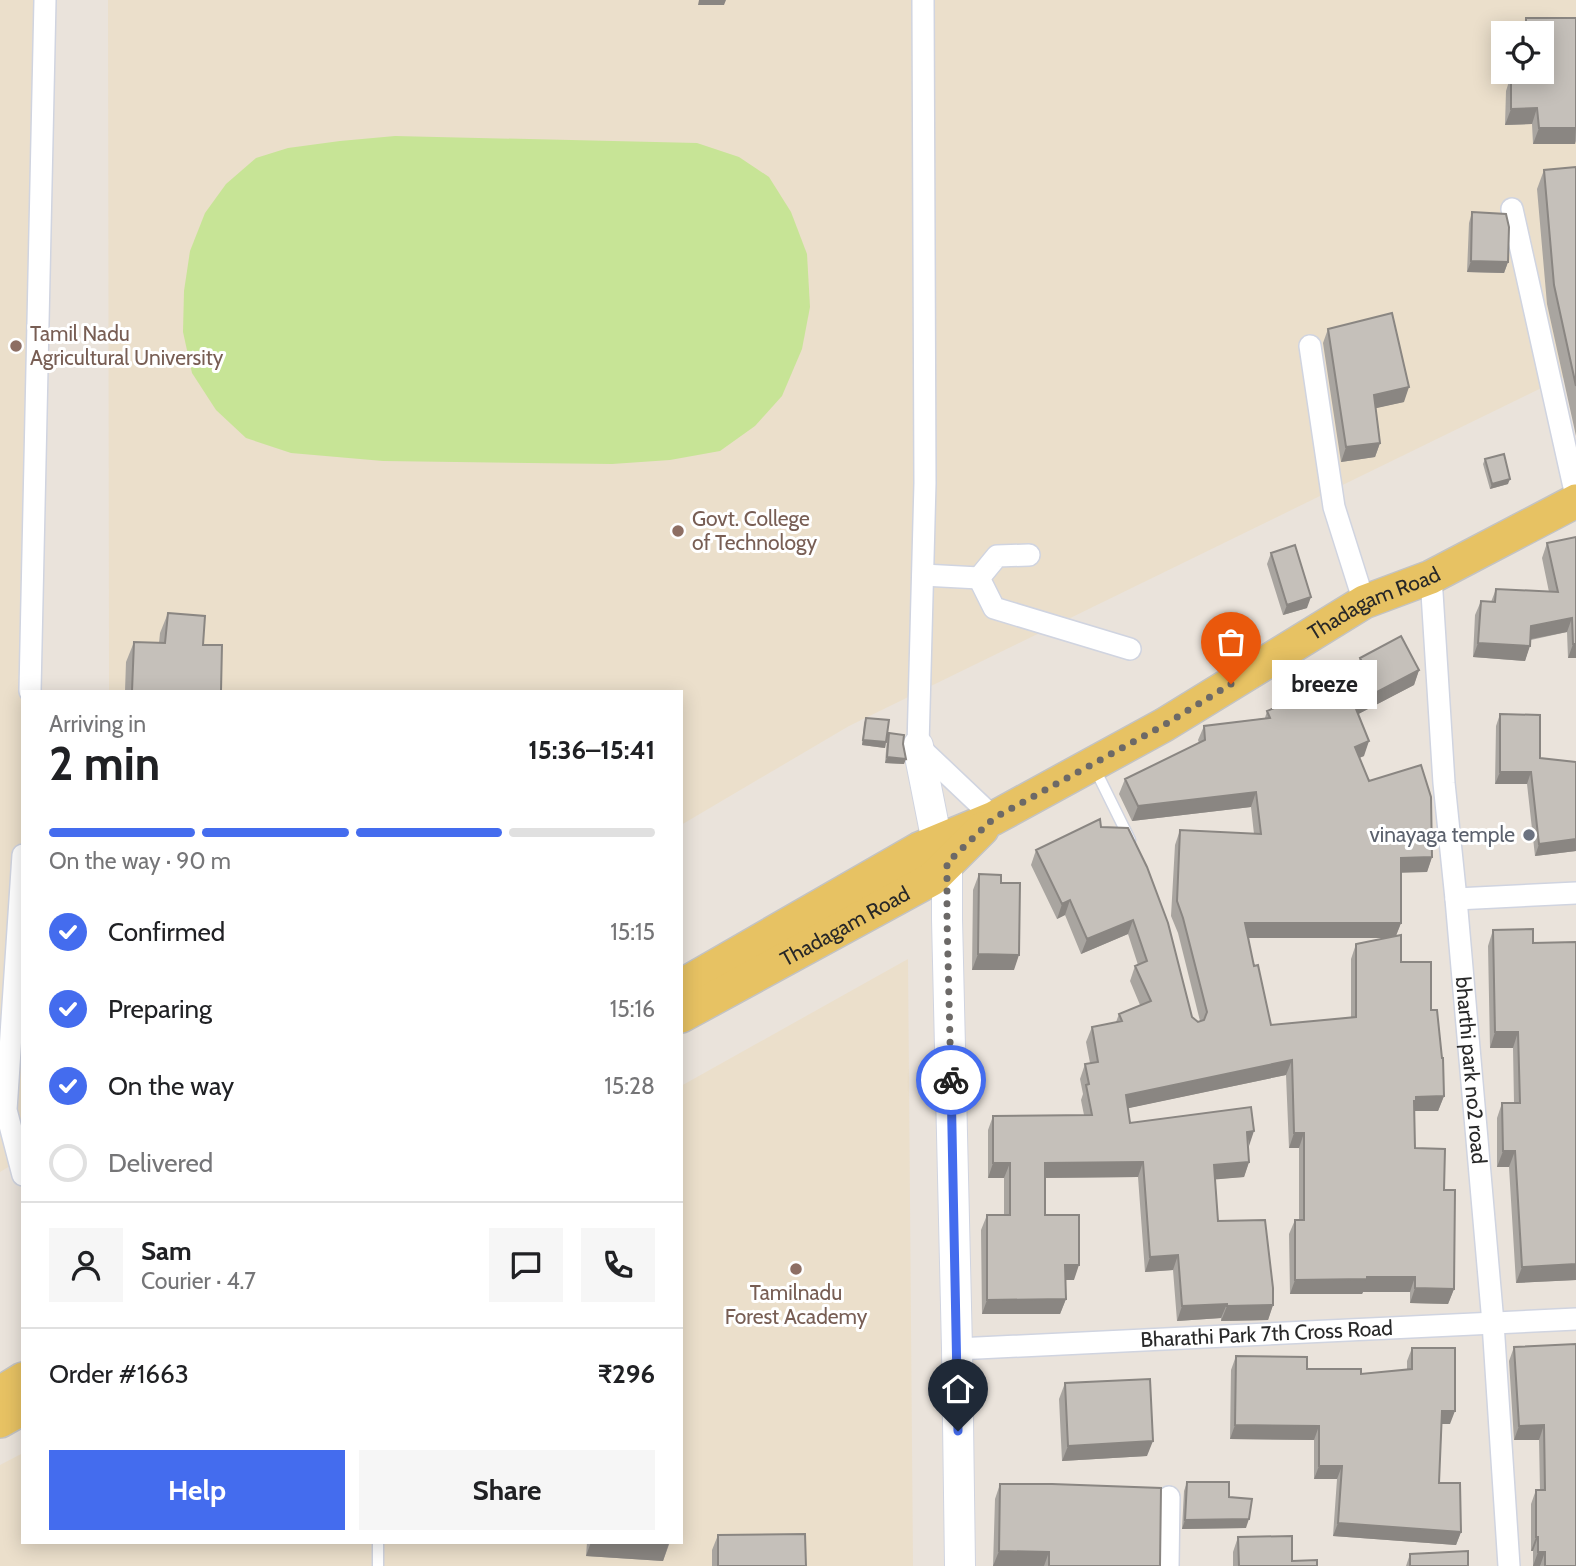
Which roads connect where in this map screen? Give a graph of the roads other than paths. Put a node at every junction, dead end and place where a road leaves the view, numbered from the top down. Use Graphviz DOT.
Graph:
graph roads {
  1 [pos="45,0"];
  2 [pos="923,0"];
  3 [pos="1512,209"];
  4 [pos="1310,346"];
  5 [pos="1576,499"];
  6 [pos="1030,555"];
  7 [pos="923,575"];
  8 [pos="1432,577"];
  9 [pos="979,578"];
  10 [pos="1364,602"];
  11 [pos="1130,649"];
  12 [pos="30,690"];
  13 [pos="918,746"];
  14 [pos="1093,764"];
  15 [pos="994,818"];
  16 [pos="1133,845"];
  17 [pos="942,853"];
  18 [pos="21,885"];
  19 [pos="1576,893"];
  20 [pos="1457,899"];
  21 [pos="683,985"];
  22 [pos="683,1015"];
  23 [pos="21,1167"];
  24 [pos="1576,1319"];
  25 [pos="1493,1324"];
  26 [pos="957,1349"];
  27 [pos="21,1380"];
  28 [pos="0,1392"];
  29 [pos="21,1409"];
  30 [pos="0,1421"];
  31 [pos="1169,1497"];
  32 [pos="378,1544"];
  33 [pos="378,1566"];
  34 [pos="960,1566"];
  35 [pos="1168,1566"];
  36 [pos="1508,1566"];
  1 -- 12 [label="street"];
  2 -- 7 [label="street"];
  3 -- 5 [label="street"];
  4 -- 10 [label="street"];
  5 -- 8 [label="main road, Thadagam Road"];
  6 -- 9 [label="street"];
  7 -- 9 [label="street"];
  7 -- 13 [label="street"];
  8 -- 10 [label="main road, Thadagam Road"];
  8 -- 20 [label="street, bharthi park no2 road"];
  9 -- 11 [label="street"];
  10 -- 14 [label="main road, Thadagam Road"];
  13 -- 15 [label="street"];
  13 -- 17 [label="main road"];
  14 -- 15 [label="main road, Thadagam Road"];
  14 -- 16 [label="lane"];
  15 -- 17 [label="main road, Thadagam Road"];
  17 -- 21 [label="main road, Thadagam Road"];
  17 -- 22 [label="main road, Thadagam Road"];
  17 -- 26 [label="main road"];
  18 -- 23 [label="street"];
  19 -- 20 [label="street"];
  20 -- 25 [label="street, bharthi park no2 road"];
  24 -- 25 [label="street, Bharathi Park 7th Cross Road"];
  25 -- 26 [label="street, Bharathi Park 7th Cross Road"];
  25 -- 36 [label="street, bharthi park no2 road"];
  26 -- 34 [label="main road"];
  27 -- 28 [label="main road"];
  29 -- 30 [label="main road"];
  31 -- 35 [label="street"];
  32 -- 33 [label="lane"];
}
